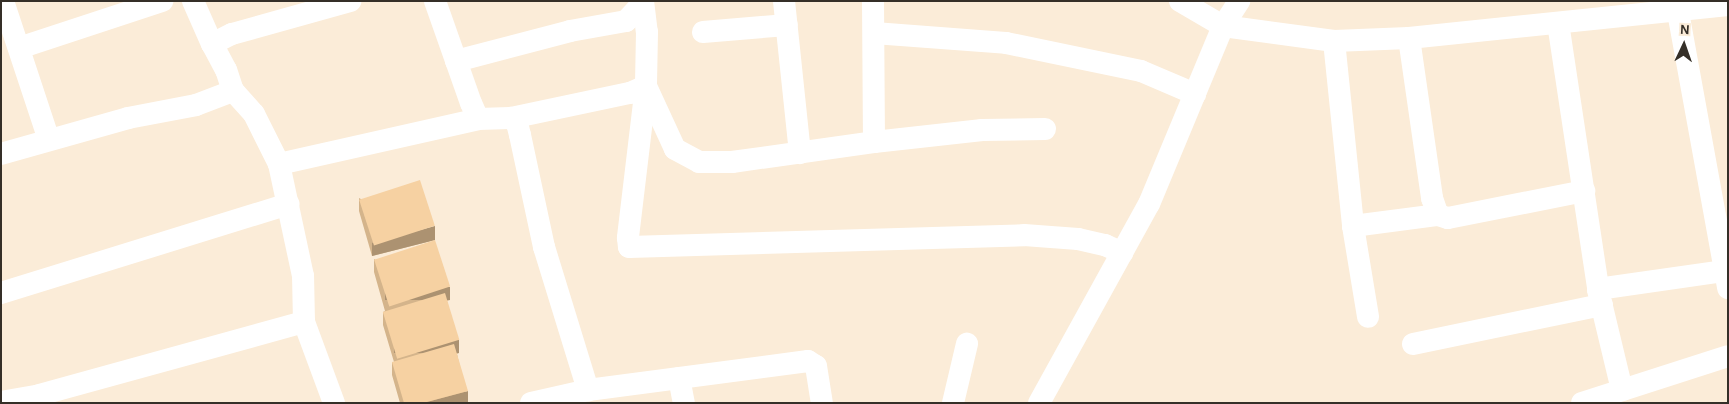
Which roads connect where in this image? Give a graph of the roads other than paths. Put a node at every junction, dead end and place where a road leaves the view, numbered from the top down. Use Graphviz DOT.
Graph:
graph roads {
  1 [pos="4,1"];
  2 [pos="162,1"];
  3 [pos="193,1"];
  4 [pos="350,1"];
  5 [pos="435,1"];
  6 [pos="642,1"];
  7 [pos="784,1"];
  8 [pos="873,1"];
  9 [pos="1180,1"];
  10 [pos="1239,1"];
  11 [pos="1728,5"];
  12 [pos="1677,6"];
  13 [pos="295,9"];
  14 [pos="1558,23"];
  15 [pos="787,25"];
  16 [pos="1223,26"];
  17 [pos="704,32"];
  18 [pos="874,32"];
  19 [pos="1409,38"];
  20 [pos="1334,41"];
  21 [pos="212,44"];
  22 [pos="19,48"];
  23 [pos="456,61"];
  24 [pos="646,86"];
  25 [pos="233,91"];
  26 [pos="1195,94"];
  27 [pos="511,118"];
  28 [pos="478,119"];
  29 [pos="1045,129"];
  30 [pos="49,140"];
  31 [pos="874,142"];
  32 [pos="800,153"];
  33 [pos="1,154"];
  34 [pos="279,164"];
  35 [pos="1584,191"];
  36 [pos="289,204"];
  37 [pos="1438,215"];
  38 [pos="1353,226"];
  39 [pos="1122,254"];
  40 [pos="1726,280"];
  41 [pos="1,293"];
  42 [pos="1600,297"];
  43 [pos="1368,317"];
  44 [pos="304,322"];
  45 [pos="966,344"];
  46 [pos="1413,344"];
  47 [pos="1728,356"];
  48 [pos="679,378"];
  49 [pos="588,390"];
  50 [pos="1603,398"];
  51 [pos="565,399"];
  52 [pos="1,402"];
  53 [pos="334,403"];
  54 [pos="531,403"];
  55 [pos="684,403"];
  56 [pos="822,403"];
  57 [pos="953,403"];
  58 [pos="1039,403"];
  1 -- 22 [label="street"];
  2 -- 22 [label="street"];
  3 -- 21 [label="street"];
  4 -- 13 [label="street"];
  5 -- 23 [label="street"];
  6 -- 23 [label="street"];
  6 -- 24 [label="street"];
  7 -- 15 [label="street"];
  8 -- 18 [label="street"];
  9 -- 16 [label="street"];
  10 -- 16 [label="street"];
  11 -- 12 [label="street"];
  12 -- 14 [label="street"];
  12 -- 40 [label="street"];
  13 -- 21 [label="street"];
  14 -- 19 [label="street"];
  14 -- 35 [label="street"];
  15 -- 17 [label="street"];
  15 -- 32 [label="street"];
  16 -- 20 [label="street"];
  16 -- 26 [label="street"];
  18 -- 26 [label="street"];
  18 -- 31 [label="street"];
  19 -- 20 [label="street"];
  19 -- 37 [label="street"];
  20 -- 38 [label="street"];
  21 -- 25 [label="street"];
  22 -- 30 [label="street"];
  23 -- 28 [label="street"];
  24 -- 27 [label="street"];
  24 -- 32 [label="street"];
  24 -- 39 [label="street"];
  25 -- 30 [label="street"];
  25 -- 34 [label="street"];
  26 -- 39 [label="street"];
  27 -- 28 [label="street"];
  27 -- 49 [label="street"];
  28 -- 34 [label="street"];
  29 -- 31 [label="street"];
  30 -- 33 [label="street"];
  31 -- 32 [label="street"];
  34 -- 36 [label="street"];
  35 -- 37 [label="street"];
  35 -- 42 [label="street"];
  36 -- 41 [label="street"];
  36 -- 44 [label="street"];
  37 -- 38 [label="street"];
  38 -- 43 [label="street"];
  39 -- 58 [label="street"];
  40 -- 42 [label="street"];
  42 -- 46 [label="street"];
  42 -- 50 [label="street"];
  44 -- 52 [label="street"];
  44 -- 53 [label="street"];
  45 -- 57 [label="street"];
  47 -- 50 [label="street"];
  48 -- 49 [label="street"];
  48 -- 55 [label="street"];
  48 -- 56 [label="street"];
  49 -- 51 [label="street"];
  51 -- 54 [label="street"];
}
